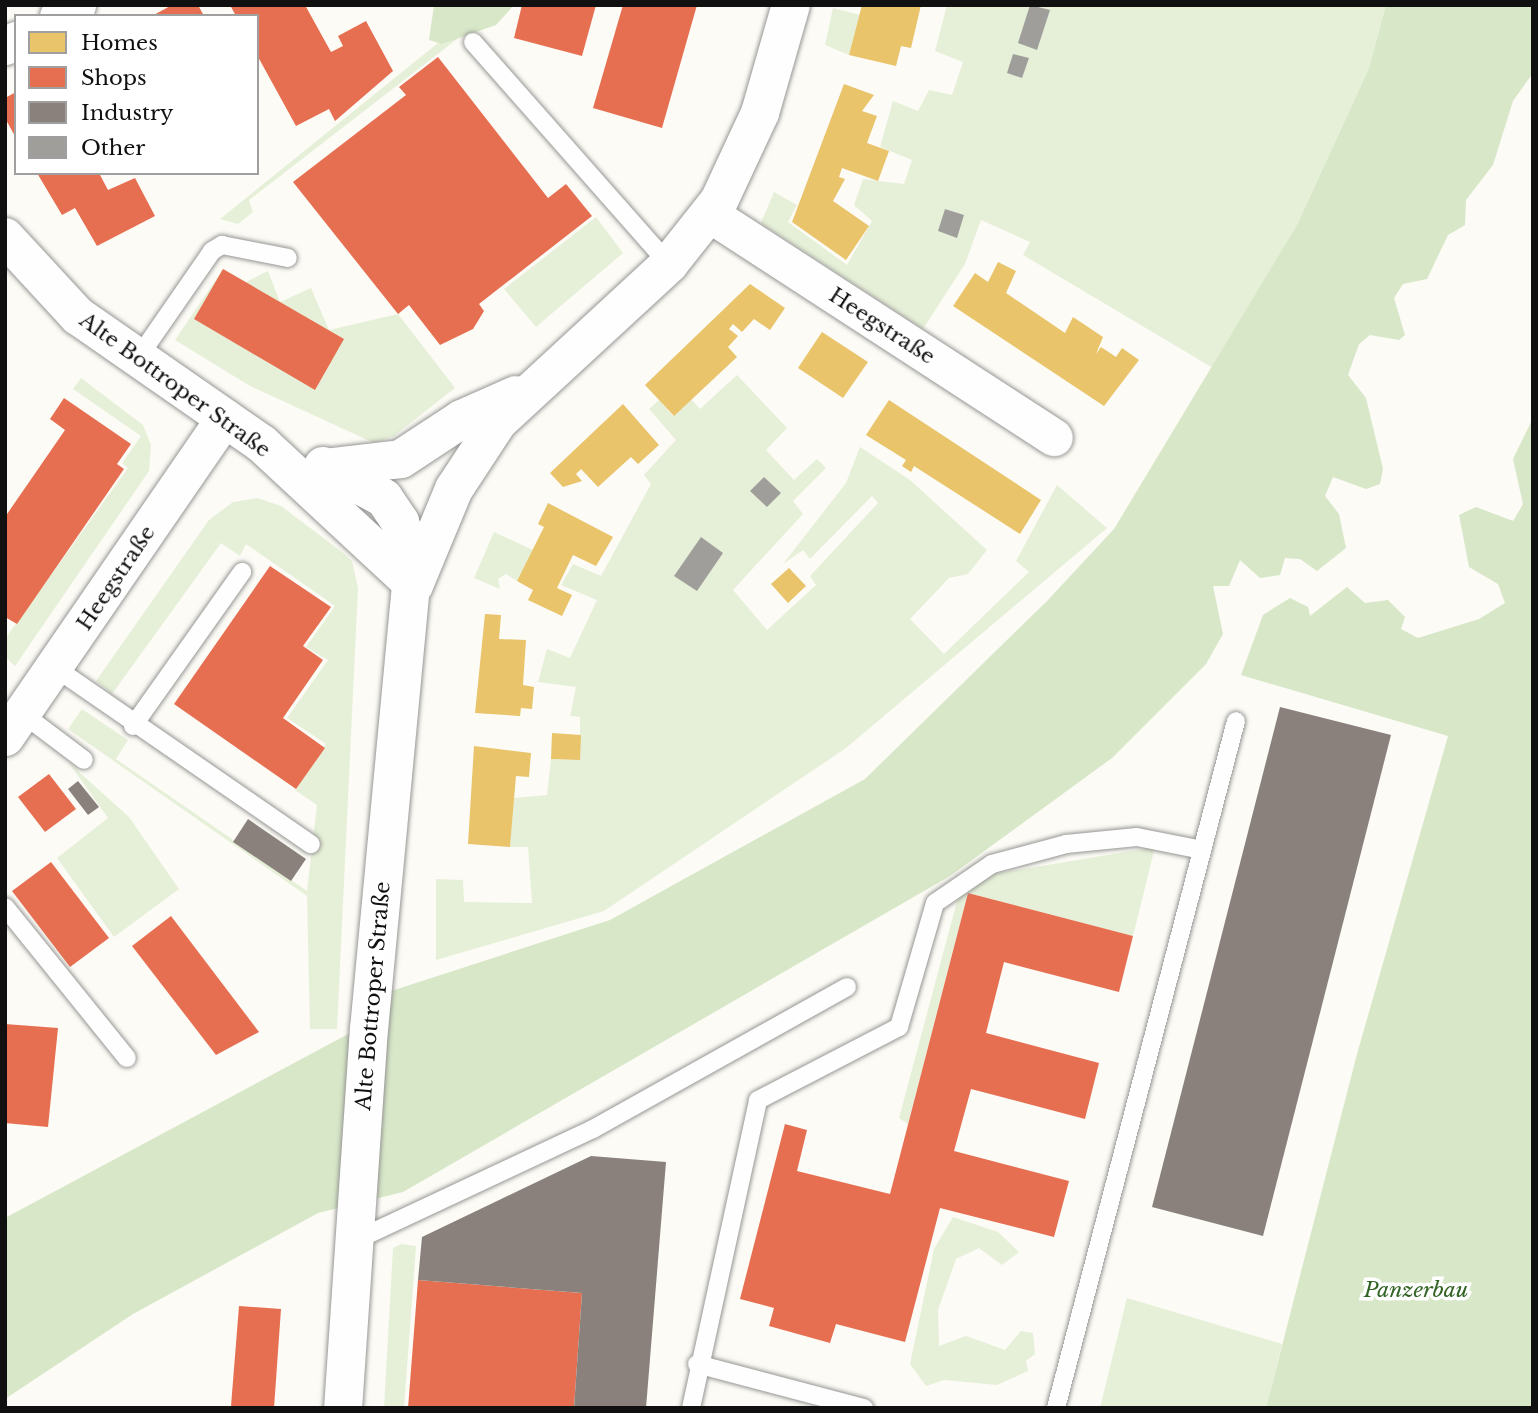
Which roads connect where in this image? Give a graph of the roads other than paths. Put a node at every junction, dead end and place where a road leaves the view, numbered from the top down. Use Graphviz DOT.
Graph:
graph roads {
  1 [pos="77,5"];
  2 [pos="790,5"];
  3 [pos="61,14"];
  4 [pos="473,42"];
  5 [pos="710,214"];
  6 [pos="8,246"];
  7 [pos="288,258"];
  8 [pos="669,264"];
  9 [pos="138,358"];
  10 [pos="527,391"];
  11 [pos="225,418"];
  12 [pos="1054,437"];
  13 [pos="261,443"];
  14 [pos="323,466"];
  15 [pos="242,572"];
  16 [pos="414,585"];
  17 [pos="54,667"];
  18 [pos="1236,721"];
  19 [pos="14,726"];
  20 [pos="133,726"];
  21 [pos="84,760"];
  22 [pos="312,844"];
  23 [pos="1202,850"];
  24 [pos="5,907"];
  25 [pos="846,987"];
  26 [pos="127,1058"];
  27 [pos="354,1241"];
  28 [pos="697,1364"];
  29 [pos="343,1408"];
  30 [pos="691,1408"];
  31 [pos="864,1408"];
  32 [pos="1056,1408"];
  1 -- 3 [label="street"];
  2 -- 5 [label="street"];
  4 -- 8 [label="lane"];
  5 -- 8 [label="street"];
  5 -- 12 [label="street, Heegstraße"];
  6 -- 9 [label="street, Alte Bottroper Straße"];
  7 -- 9 [label="lane"];
  8 -- 10 [label="street"];
  9 -- 11 [label="street, Alte Bottroper Straße"];
  10 -- 14 [label="street"];
  10 -- 16 [label="street"];
  11 -- 13 [label="street, Alte Bottroper Straße"];
  11 -- 17 [label="street, Heegstraße"];
  13 -- 14 [label="street"];
  13 -- 16 [label="street, Alte Bottroper Straße"];
  14 -- 16 [label="street, Alte Bottroper Straße"];
  15 -- 20 [label="lane"];
  16 -- 27 [label="street, Alte Bottroper Straße"];
  17 -- 19 [label="street, Heegstraße"];
  17 -- 20 [label="lane"];
  18 -- 23 [label="lane"];
  19 -- 21 [label="lane"];
  20 -- 22 [label="lane"];
  23 -- 28 [label="lane"];
  23 -- 32 [label="lane"];
  24 -- 26 [label="lane"];
  25 -- 27 [label="lane"];
  27 -- 29 [label="street, Alte Bottroper Straße"];
  28 -- 30 [label="lane"];
  28 -- 31 [label="lane"];
}
